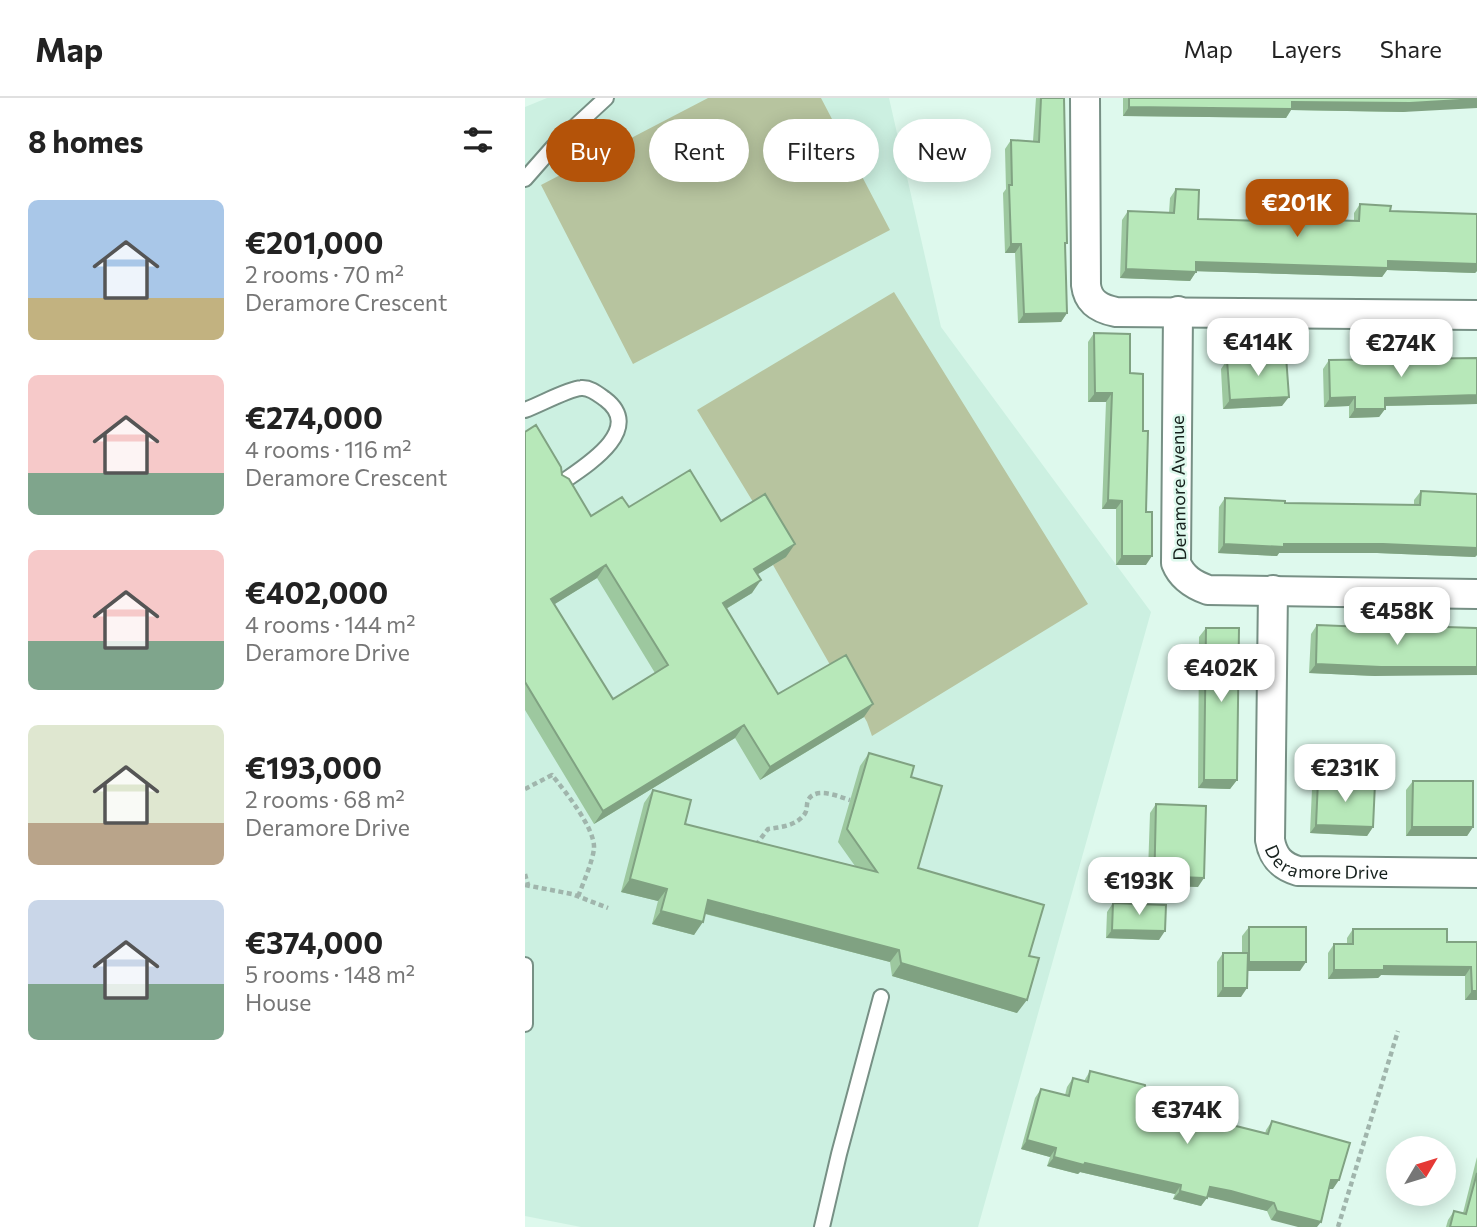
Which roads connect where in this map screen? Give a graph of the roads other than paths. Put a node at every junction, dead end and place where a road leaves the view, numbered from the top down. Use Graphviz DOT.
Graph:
graph roads {
  1 [pos="606,98"];
  2 [pos="1085,98"];
  3 [pos="525,178"];
  4 [pos="1178,311"];
  5 [pos="1477,315"];
  6 [pos="525,410"];
  7 [pos="561,483"];
  8 [pos="1273,590"];
  9 [pos="1477,594"];
  10 [pos="1477,873"];
  11 [pos="525,965"];
  12 [pos="881,997"];
  13 [pos="525,1024"];
  14 [pos="823,1227"];
  1 -- 3 [label="lane"];
  2 -- 4 [label="street"];
  4 -- 5 [label="street"];
  4 -- 8 [label="street, Deramore Avenue"];
  6 -- 7 [label="lane"];
  8 -- 9 [label="street, Deramore Avenue"];
  8 -- 10 [label="street, Deramore Drive"];
  11 -- 13 [label="lane"];
  12 -- 14 [label="lane"];
}
